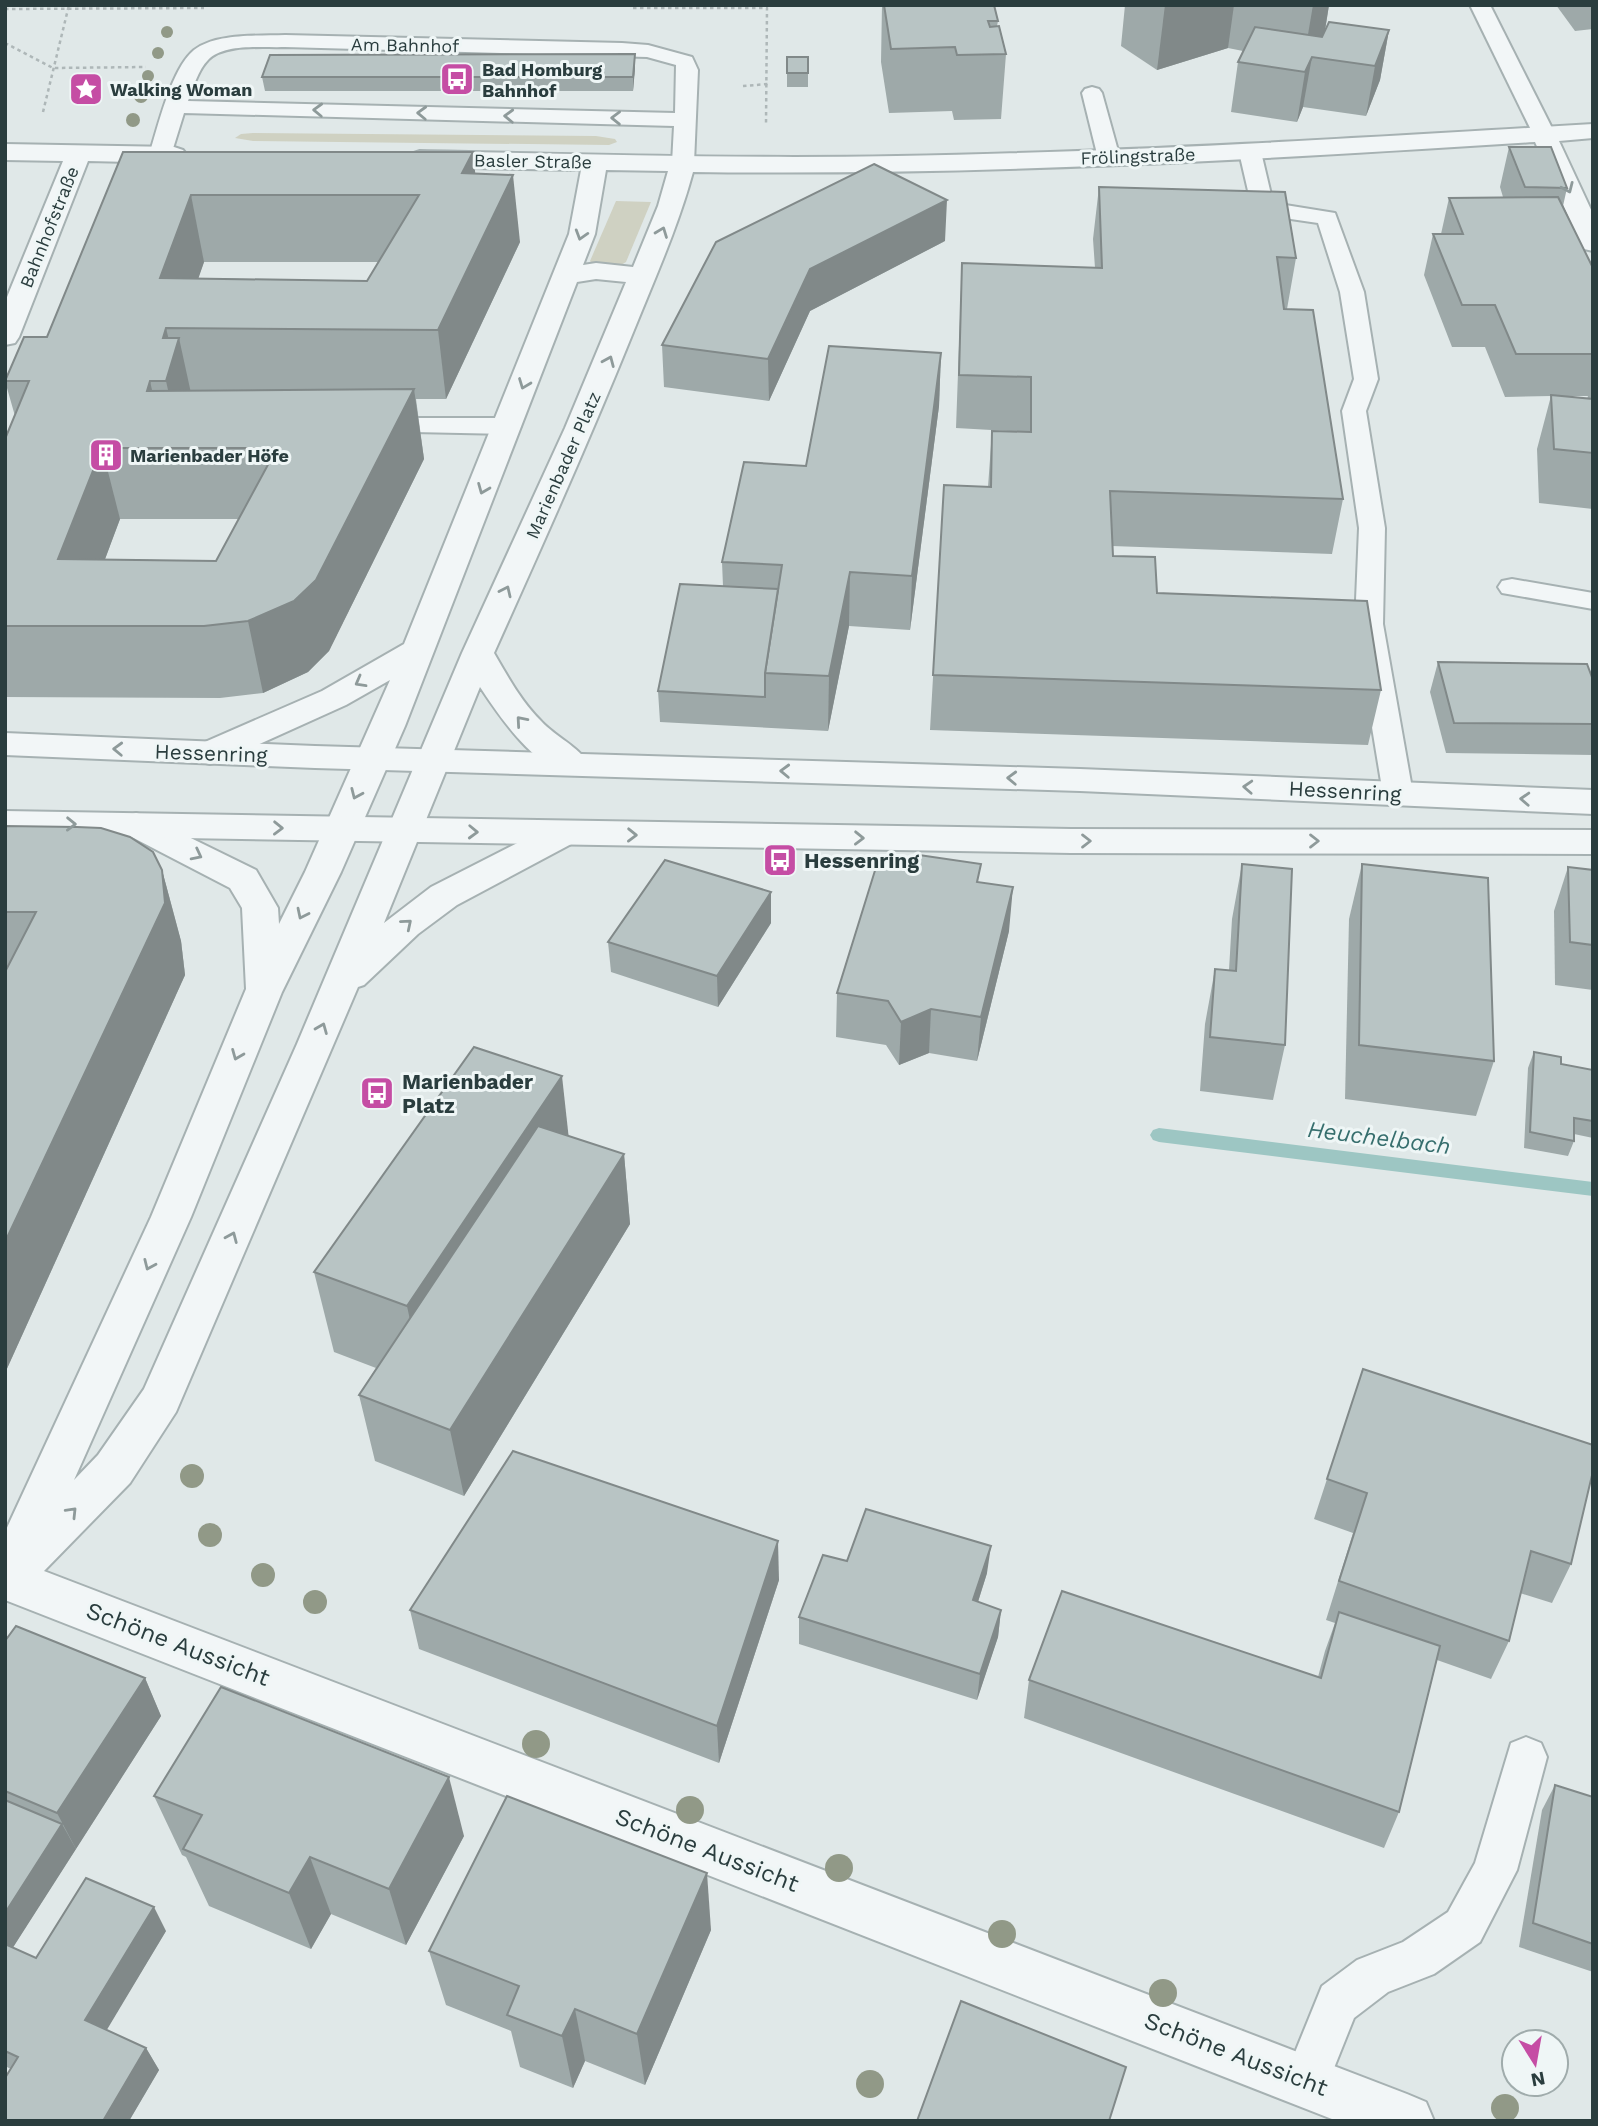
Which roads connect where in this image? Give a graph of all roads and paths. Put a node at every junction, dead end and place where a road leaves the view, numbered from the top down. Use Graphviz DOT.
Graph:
graph roads {
  1 [pos="1480,5"];
  2 [pos="69,7"];
  3 [pos="767,8"];
  4 [pos="5,9"];
  5 [pos="5,43"];
  6 [pos="113,67"];
  7 [pos="53,68"];
  8 [pos="768,84"];
  9 [pos="743,86"];
  10 [pos="1092,93"];
  11 [pos="177,107"];
  12 [pos="685,120"];
  13 [pos="766,128"];
  14 [pos="1593,131"];
  15 [pos="1544,134"];
  16 [pos="162,148"];
  17 [pos="5,152"];
  18 [pos="1250,152"];
  19 [pos="78,155"];
  20 [pos="200,156"];
  21 [pos="1109,158"];
  22 [pos="395,159"];
  23 [pos="595,162"];
  24 [pos="682,163"];
  25 [pos="1593,243"];
  26 [pos="566,275"];
  27 [pos="644,276"];
  28 [pos="5,337"];
  29 [pos="508,426"];
  30 [pos="346,427"];
  31 [pos="1512,587"];
  32 [pos="1593,601"];
  33 [pos="420,649"];
  34 [pos="478,653"];
  35 [pos="5,744"];
  36 [pos="210,752"];
  37 [pos="372,758"];
  38 [pos="434,760"];
  39 [pos="573,765"];
  40 [pos="1398,793"];
  41 [pos="1593,802"];
  42 [pos="5,822"];
  43 [pos="136,825"];
  44 [pos="340,829"];
  45 [pos="405,831"];
  46 [pos="563,834"];
  47 [pos="1593,842"];
  48 [pos="339,988"];
  49 [pos="263,992"];
  50 [pos="6,1579"];
  51 [pos="1527,1757"];
  52 [pos="1306,2082"];
  53 [pos="1407,2121"];
  1 -- 15 [label="lane"];
  2 -- 4 [label="path"];
  2 -- 7 [label="path"];
  3 -- 8 [label="path"];
  5 -- 7 [label="path"];
  6 -- 7 [label="path"];
  8 -- 9 [label="path"];
  8 -- 13 [label="path"];
  10 -- 21 [label="lane"];
  12 -- 11 [label="lane, one-way"];
  11 -- 12 [label="lane, Am Bahnhof"];
  11 -- 16 [label="lane, Am Bahnhof"];
  12 -- 24 [label="lane"];
  14 -- 15 [label="street, Frölingstraße"];
  15 -- 18 [label="street, Frölingstraße"];
  15 -- 25 [label="street, one-way"];
  16 -- 19 [label="street"];
  16 -- 20 [label="street"];
  17 -- 19 [label="street"];
  18 -- 21 [label="street, Frölingstraße"];
  18 -- 40 [label="lane"];
  19 -- 28 [label="street, Bahnhofstraße"];
  21 -- 24 [label="street, Frölingstraße"];
  22 -- 23 [label="street, Basler Straße"];
  23 -- 24 [label="street, Basler Straße"];
  23 -- 26 [label="street, one-way"];
  27 -- 24 [label="street, Marienbader Platz, one-way"];
  26 -- 27 [label="street"];
  26 -- 29 [label="street, one-way"];
  34 -- 27 [label="street, Marienbader Platz, one-way"];
  29 -- 30 [label="lane"];
  29 -- 33 [label="street, one-way"];
  31 -- 32 [label="lane"];
  33 -- 36 [label="street, one-way"];
  33 -- 37 [label="street"];
  34 -- 38 [label="street, Marienbader Platz"];
  39 -- 34 [label="street, one-way"];
  36 -- 35 [label="street, Hessenring, one-way"];
  36 -- 37 [label="street, Hessenring"];
  37 -- 38 [label="street, Hessenring"];
  37 -- 44 [label="street, one-way"];
  38 -- 39 [label="street, Hessenring"];
  38 -- 45 [label="street, Marienbader Platz"];
  40 -- 39 [label="street, Hessenring, one-way"];
  41 -- 40 [label="street, Hessenring, one-way"];
  42 -- 43 [label="street, one-way"];
  43 -- 44 [label="street, one-way"];
  43 -- 49 [label="street, one-way"];
  44 -- 45 [label="street"];
  44 -- 49 [label="street, one-way"];
  45 -- 46 [label="street, one-way"];
  45 -- 48 [label="street, Marienbader Platz"];
  46 -- 47 [label="street, one-way"];
  48 -- 46 [label="street, Marienbader Platz, one-way"];
  50 -- 48 [label="street, Marienbader Platz, one-way"];
  49 -- 50 [label="street, one-way"];
  50 -- 52 [label="street, Schöne Aussicht"];
  51 -- 52 [label="lane"];
  52 -- 53 [label="street, Schöne Aussicht"];
}
